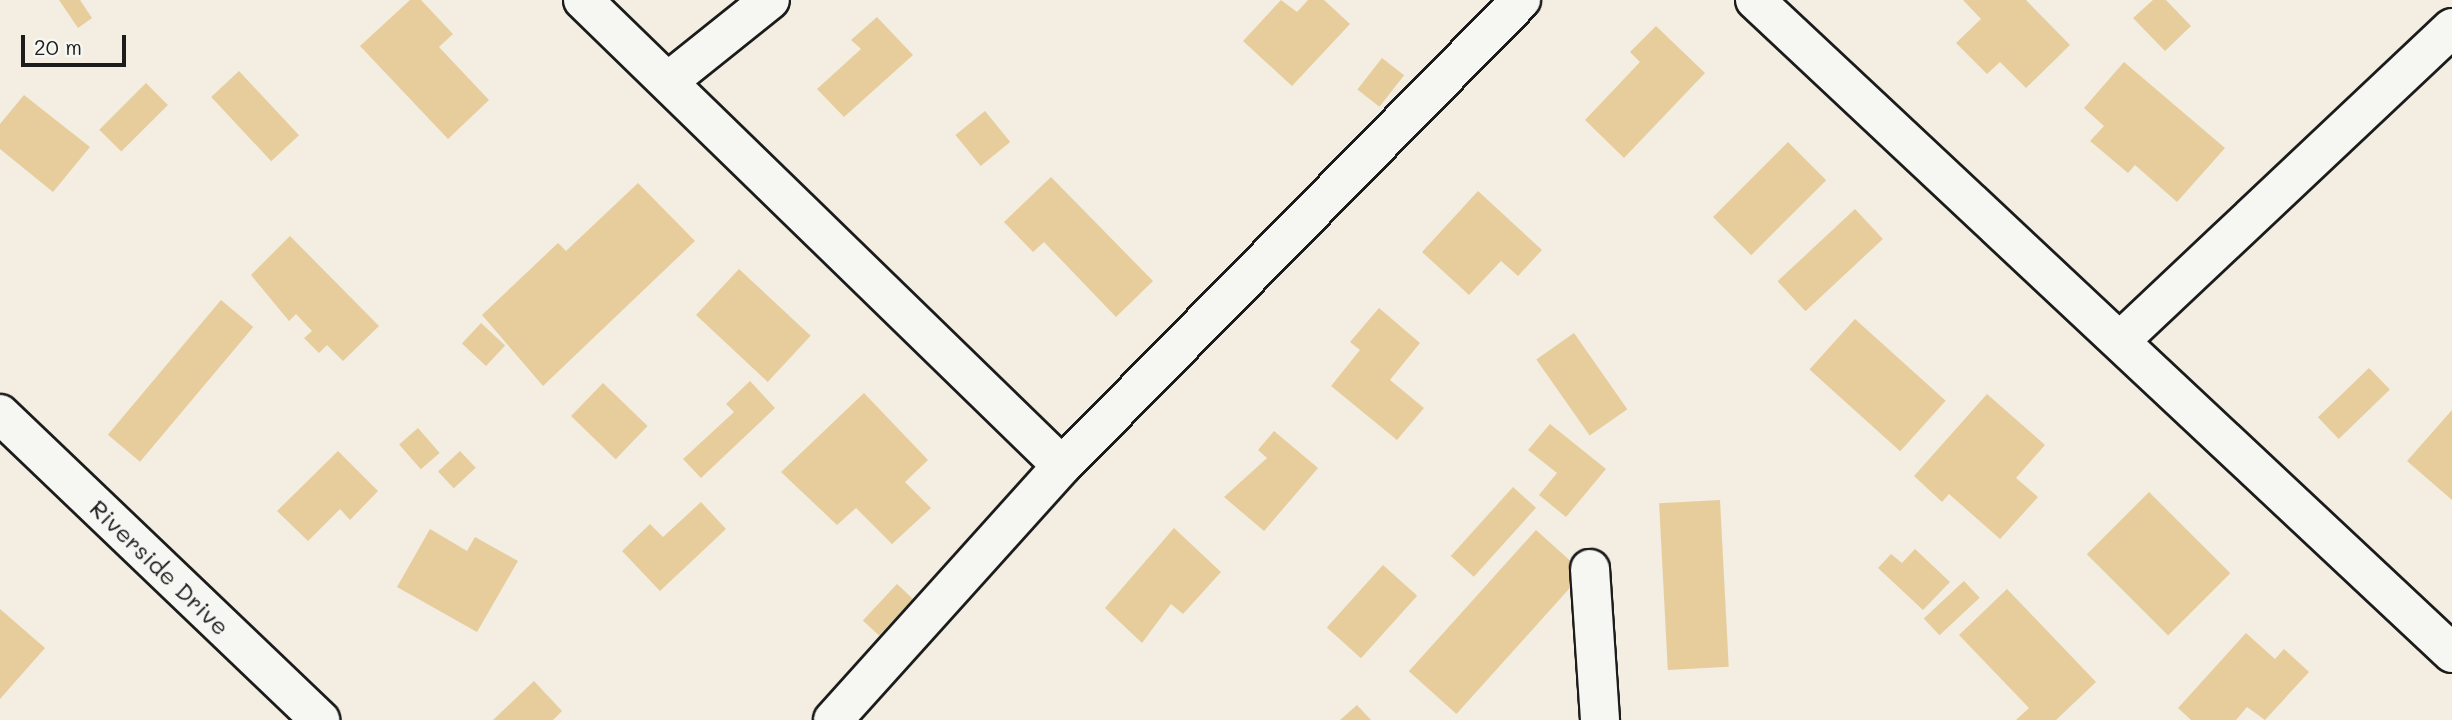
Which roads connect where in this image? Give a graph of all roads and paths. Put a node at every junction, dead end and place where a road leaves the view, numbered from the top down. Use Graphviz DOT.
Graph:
graph roads {
  1 [pos="583,0"];
  2 [pos="770,0"];
  3 [pos="1521,0"];
  4 [pos="1755,0"];
  5 [pos="2452,28"];
  6 [pos="670,80"];
  7 [pos="2121,340"];
  8 [pos="0,415"];
  9 [pos="1062,466"];
  10 [pos="1590,569"];
  11 [pos="2452,653"];
  12 [pos="320,720"];
  13 [pos="833,720"];
  14 [pos="1600,720"];
  1 -- 6 [label="street"];
  2 -- 6 [label="street"];
  3 -- 9 [label="street"];
  4 -- 7 [label="street"];
  5 -- 7 [label="street"];
  6 -- 9 [label="street"];
  7 -- 11 [label="street"];
  8 -- 12 [label="street, Riverside Drive"];
  9 -- 13 [label="street"];
  10 -- 14 [label="street"];
}
